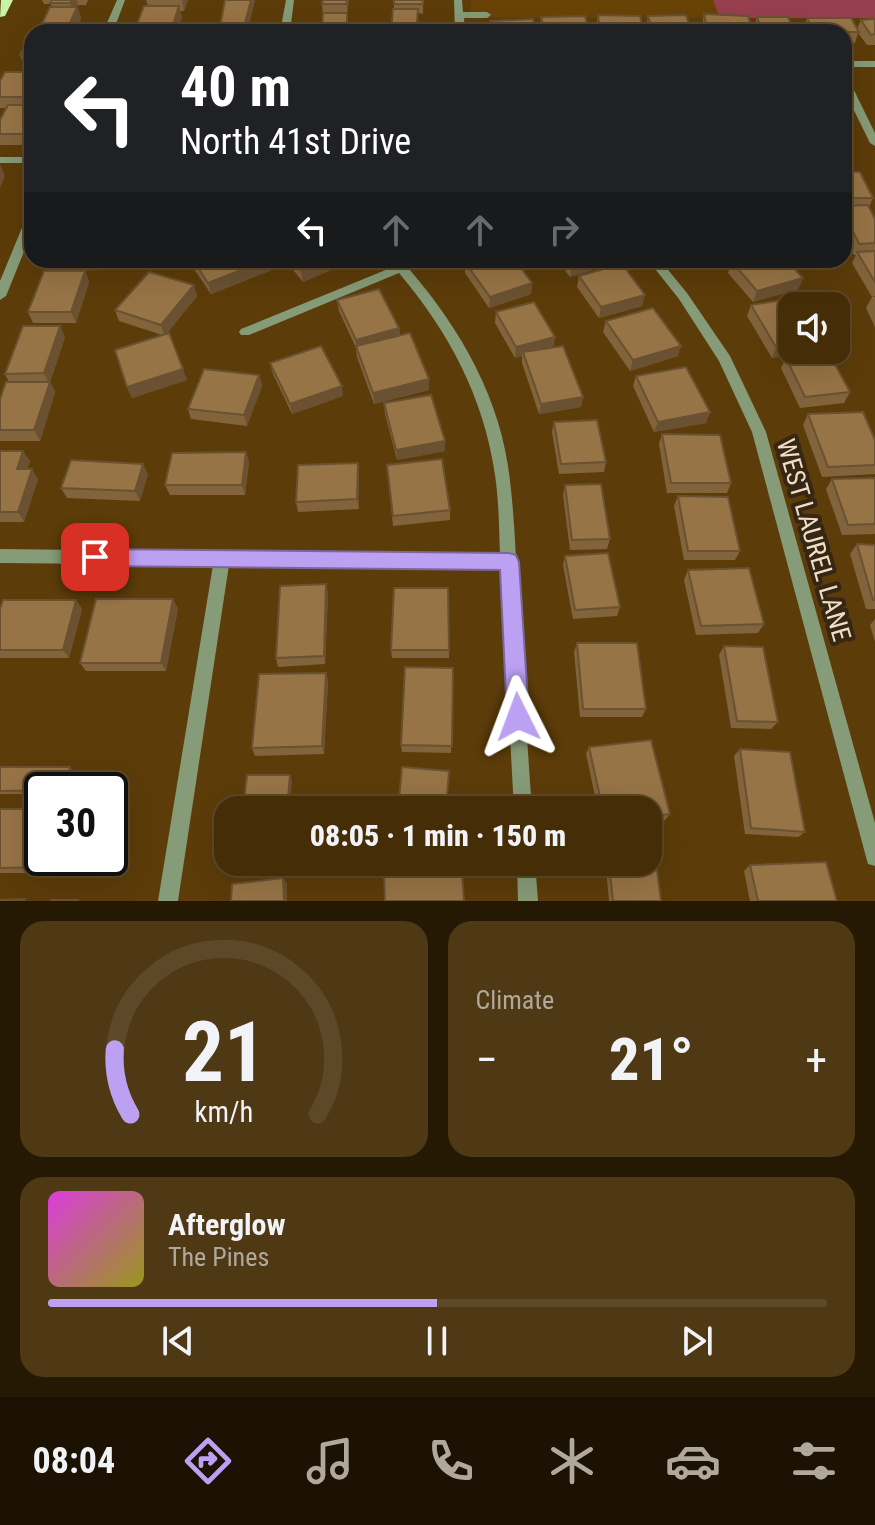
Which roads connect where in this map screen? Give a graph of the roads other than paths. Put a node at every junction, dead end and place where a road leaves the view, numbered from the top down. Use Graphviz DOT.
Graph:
graph roads {
  1 [pos="7,0"];
  2 [pos="121,0"];
  3 [pos="290,0"];
  4 [pos="458,0"];
  5 [pos="0,13"];
  6 [pos="458,15"];
  7 [pos="487,15"];
  8 [pos="111,24"];
  9 [pos="286,24"];
  10 [pos="459,24"];
  11 [pos="852,64"];
  12 [pos="875,64"];
  13 [pos="852,96"];
  14 [pos="875,143"];
  15 [pos="0,160"];
  16 [pos="24,160"];
  17 [pos="24,238"];
  18 [pos="386,268"];
  19 [pos="401,268"];
  20 [pos="660,268"];
  21 [pos="0,296"];
  22 [pos="245,332"];
  23 [pos="0,556"];
  24 [pos="222,558"];
  25 [pos="509,562"];
  26 [pos="522,796"];
  27 [pos="875,857"];
  28 [pos="527,876"];
  29 [pos="168,901"];
  30 [pos="528,901"];
  1 -- 5 [label="main road"];
  2 -- 8 [label="street"];
  3 -- 9 [label="street"];
  4 -- 6 [label="street"];
  6 -- 7 [label="street"];
  6 -- 10 [label="street"];
  11 -- 12 [label="street"];
  13 -- 14 [label="street"];
  15 -- 16 [label="street"];
  17 -- 21 [label="street"];
  18 -- 22 [label="street"];
  19 -- 25 [label="street"];
  20 -- 27 [label="street, WEST LAUREL LANE"];
  23 -- 24 [label="street"];
  24 -- 25 [label="street"];
  24 -- 29 [label="street"];
  25 -- 26 [label="street"];
  28 -- 30 [label="street"];
}
